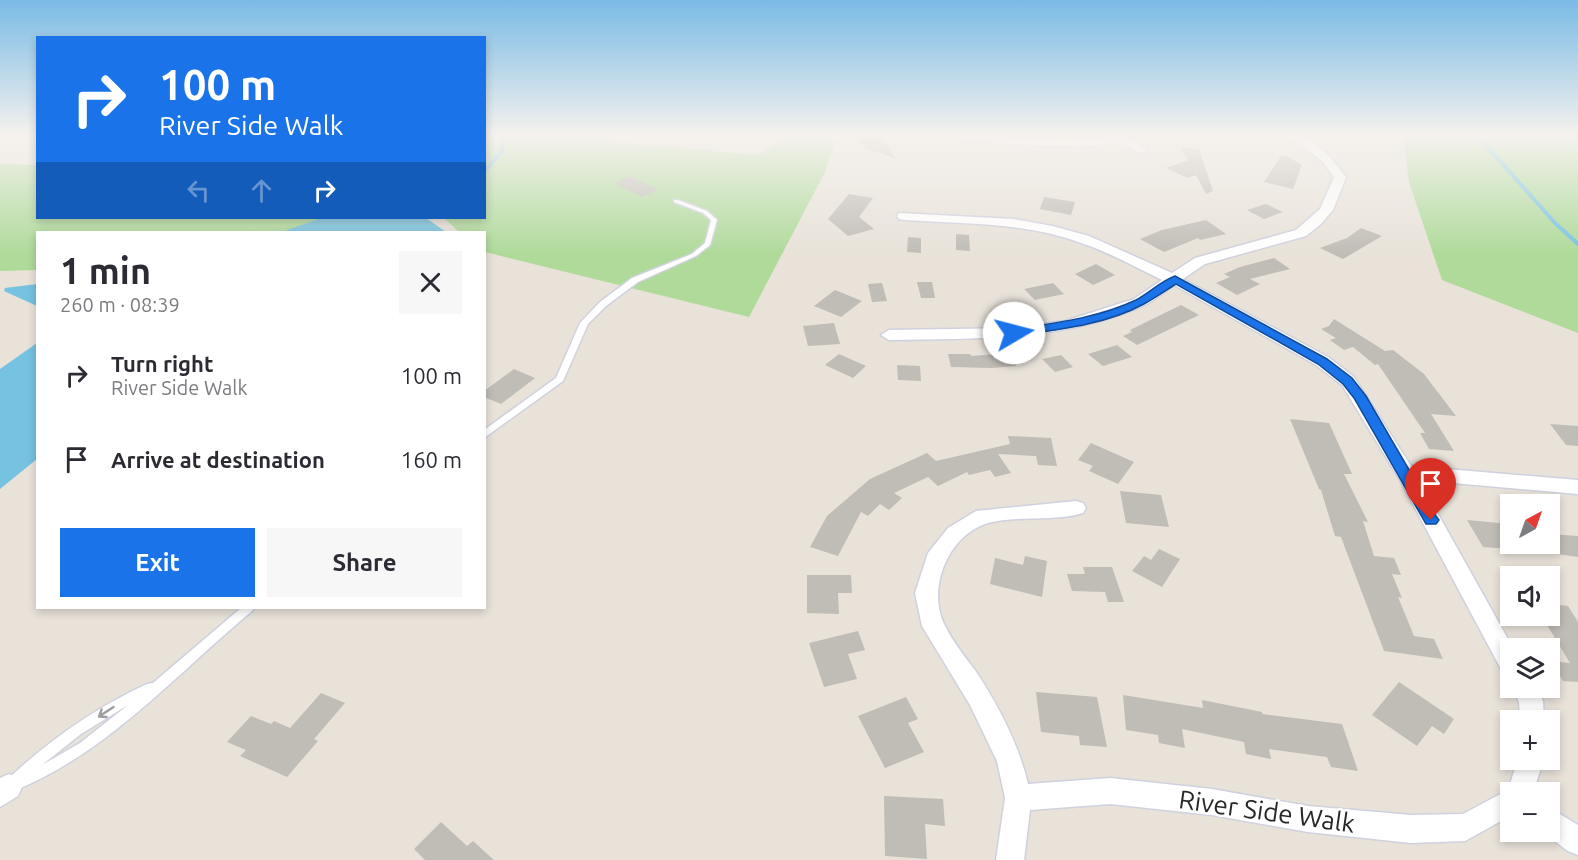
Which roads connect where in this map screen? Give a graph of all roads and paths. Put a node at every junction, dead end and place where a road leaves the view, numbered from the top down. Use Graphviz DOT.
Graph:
graph roads {
  1 [pos="1338,174"];
  2 [pos="676,201"];
  3 [pos="904,216"];
  4 [pos="1175,280"];
  5 [pos="890,334"];
  6 [pos="486,434"];
  7 [pos="1404,472"];
  8 [pos="1578,487"];
  9 [pos="1076,508"];
  10 [pos="247,609"];
  11 [pos="1500,646"];
  12 [pos="4,791"];
  13 [pos="1017,798"];
  14 [pos="1500,808"];
  15 [pos="1560,828"];
  16 [pos="1578,841"];
  17 [pos="1010,860"];
  1 -- 4 [label="street"];
  2 -- 6 [label="lane"];
  3 -- 4 [label="street"];
  4 -- 5 [label="street"];
  4 -- 7 [label="street"];
  7 -- 8 [label="street"];
  7 -- 11 [label="street"];
  9 -- 13 [label="street"];
  10 -- 12 [label="lane"];
  13 -- 14 [label="street, River Side Walk"];
  13 -- 17 [label="street"];
  15 -- 16 [label="street"];
}
